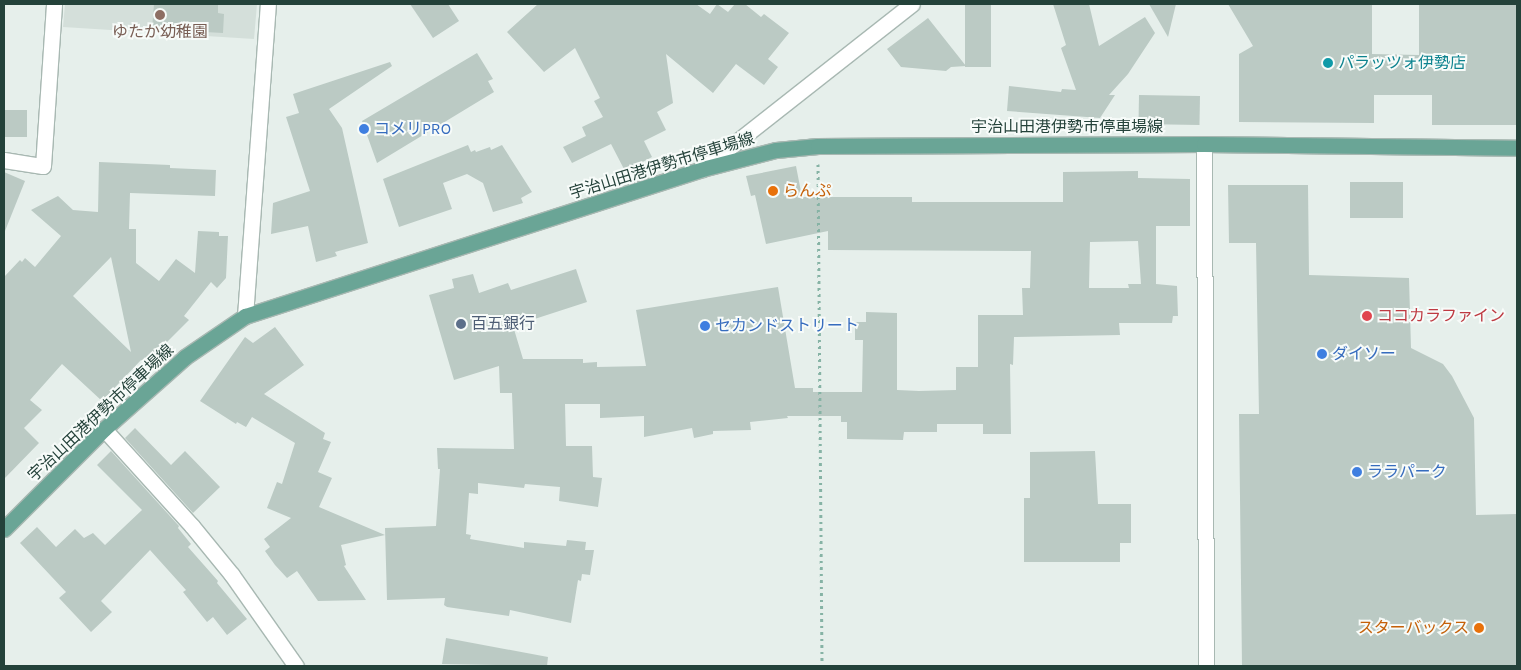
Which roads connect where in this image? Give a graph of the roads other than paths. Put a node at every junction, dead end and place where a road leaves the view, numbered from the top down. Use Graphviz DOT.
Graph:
graph roads {
  1 [pos="54,4"];
  2 [pos="268,4"];
  3 [pos="912,4"];
  4 [pos="1204,144"];
  5 [pos="1517,148"];
  6 [pos="4,160"];
  7 [pos="702,169"];
  8 [pos="245,316"];
  9 [pos="104,429"];
  10 [pos="4,529"];
  11 [pos="296,666"];
  12 [pos="1206,666"];
  1 -- 6 [label="street"];
  2 -- 8 [label="street"];
  3 -- 7 [label="street"];
  4 -- 5 [label="main road, 宇治山田港伊勢市停車場線"];
  4 -- 7 [label="main road, 宇治山田港伊勢市停車場線"];
  4 -- 12 [label="street"];
  7 -- 8 [label="main road, 宇治山田港伊勢市停車場線"];
  8 -- 9 [label="main road, 宇治山田港伊勢市停車場線"];
  9 -- 10 [label="main road, 宇治山田港伊勢市停車場線"];
  9 -- 11 [label="street"];
}
